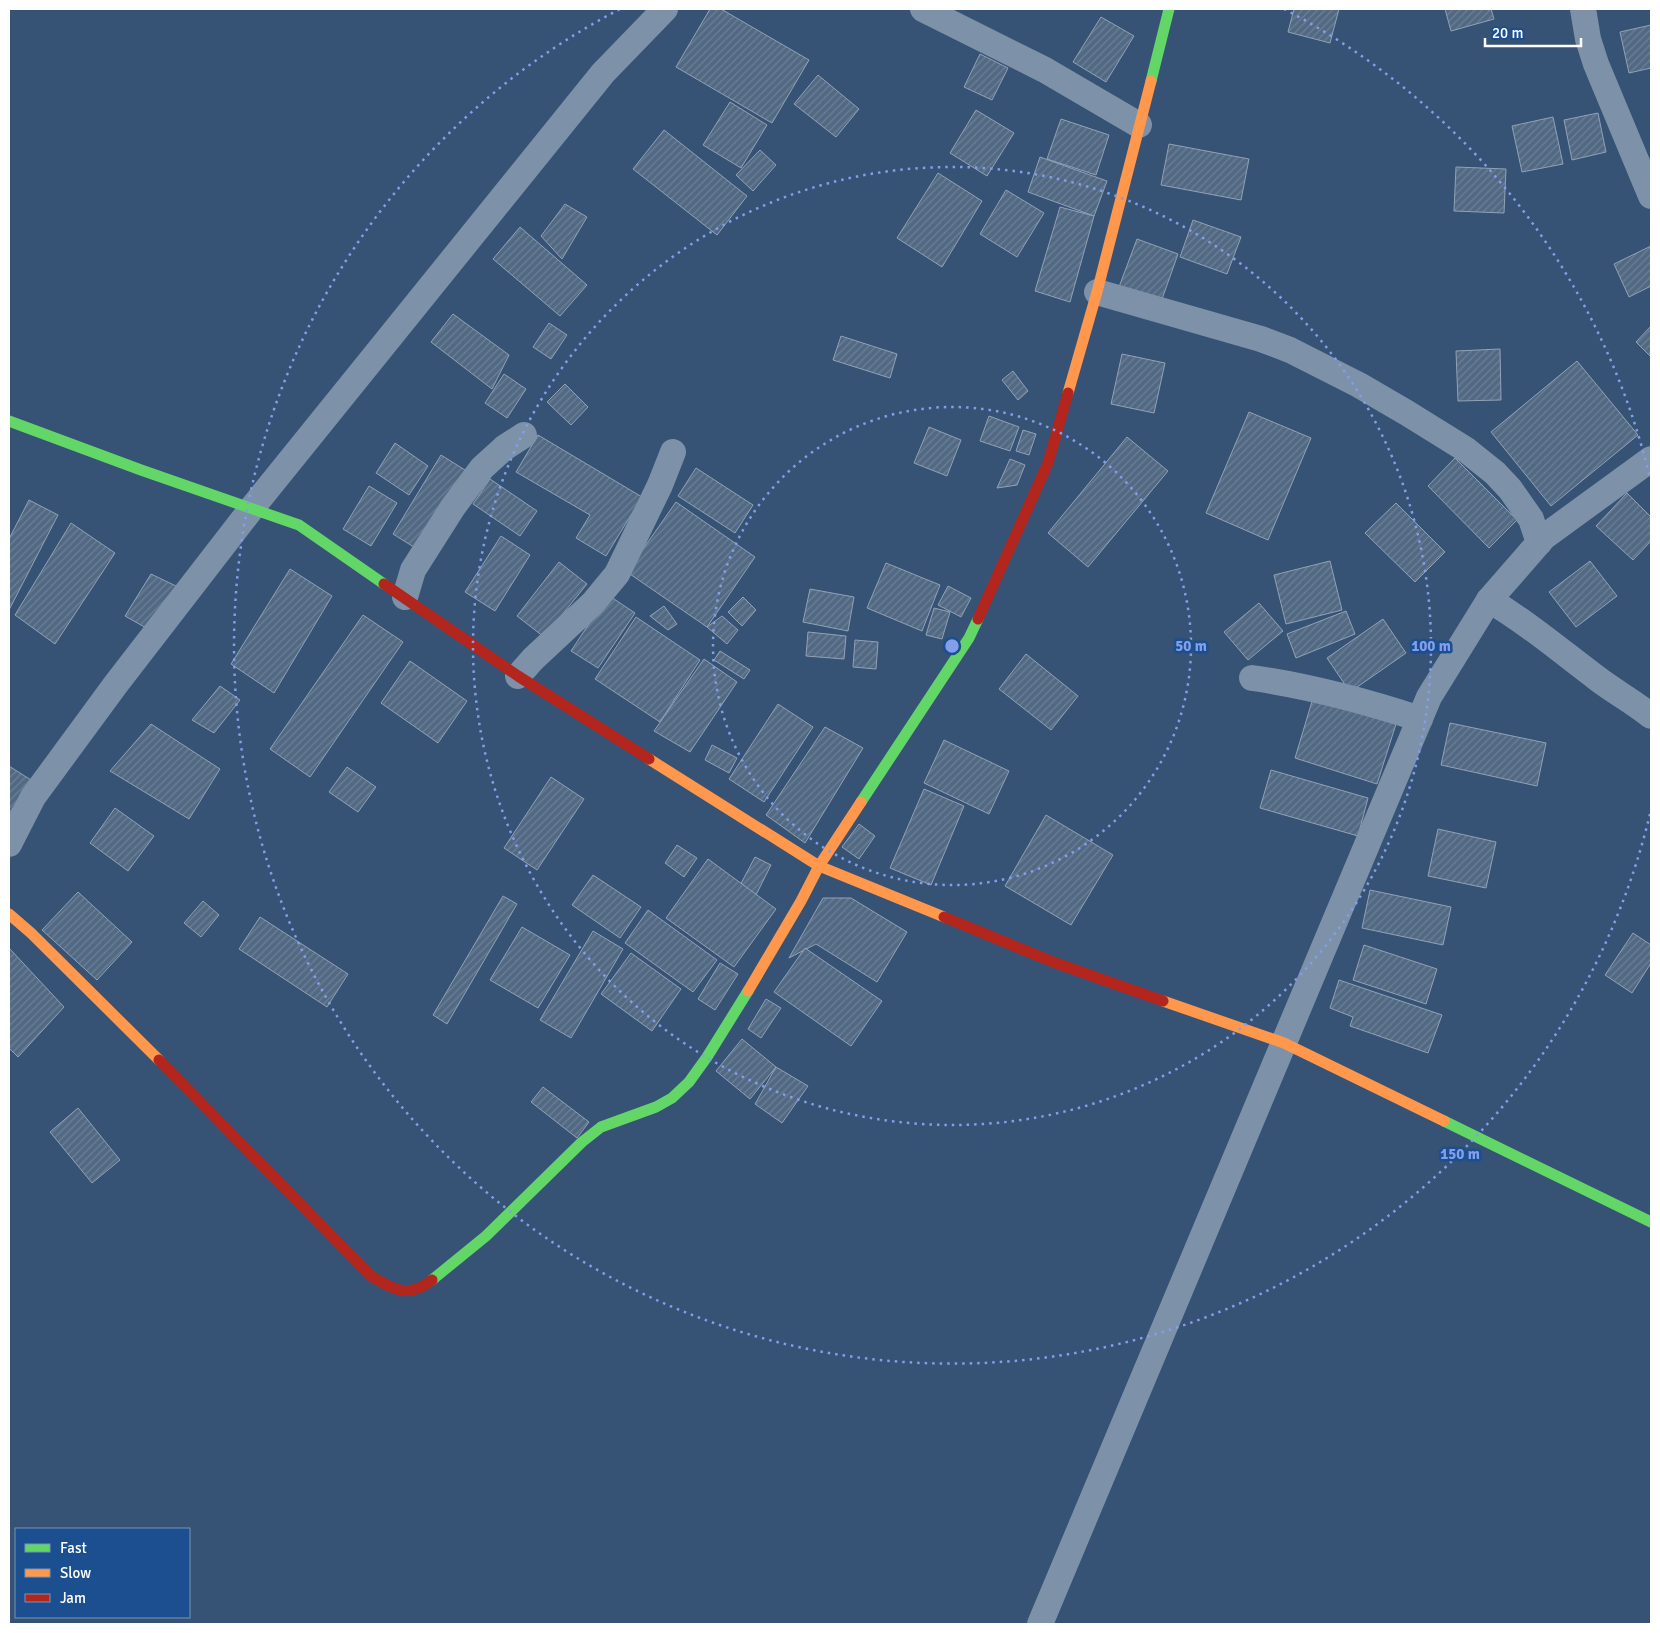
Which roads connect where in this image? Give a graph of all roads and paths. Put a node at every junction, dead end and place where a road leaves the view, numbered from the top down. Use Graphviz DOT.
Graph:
graph roads {
  1 [pos="665,9"];
  2 [pos="923,9"];
  3 [pos="1169,9"];
  4 [pos="1583,9"];
  5 [pos="1139,125"];
  6 [pos="1651,196"];
  7 [pos="1097,292"];
  8 [pos="9,421"];
  9 [pos="524,435"];
  10 [pos="673,452"];
  11 [pos="1651,459"];
  12 [pos="252,508"];
  13 [pos="1539,543"];
  14 [pos="405,597"];
  15 [pos="1489,600"];
  16 [pos="518,676"];
  17 [pos="1252,678"];
  18 [pos="1651,716"];
  19 [pos="1420,719"];
  20 [pos="9,844"];
  21 [pos="819,866"];
  22 [pos="9,914"];
  23 [pos="1284,1043"];
  24 [pos="1651,1222"];
  25 [pos="1040,1624"];
  1 -- 12 [label="street"];
  2 -- 5 [label="street"];
  3 -- 5 [label="street"];
  4 -- 6 [label="street"];
  5 -- 7 [label="street"];
  7 -- 13 [label="street"];
  7 -- 21 [label="street"];
  8 -- 12 [label="street"];
  9 -- 14 [label="street"];
  10 -- 16 [label="street"];
  11 -- 13 [label="street"];
  12 -- 14 [label="street"];
  12 -- 20 [label="street"];
  13 -- 15 [label="street"];
  14 -- 16 [label="street"];
  15 -- 18 [label="street"];
  15 -- 19 [label="street"];
  16 -- 21 [label="street"];
  17 -- 19 [label="street"];
  19 -- 23 [label="street"];
  21 -- 22 [label="street"];
  21 -- 23 [label="street"];
  23 -- 24 [label="street"];
  23 -- 25 [label="street"];
}
